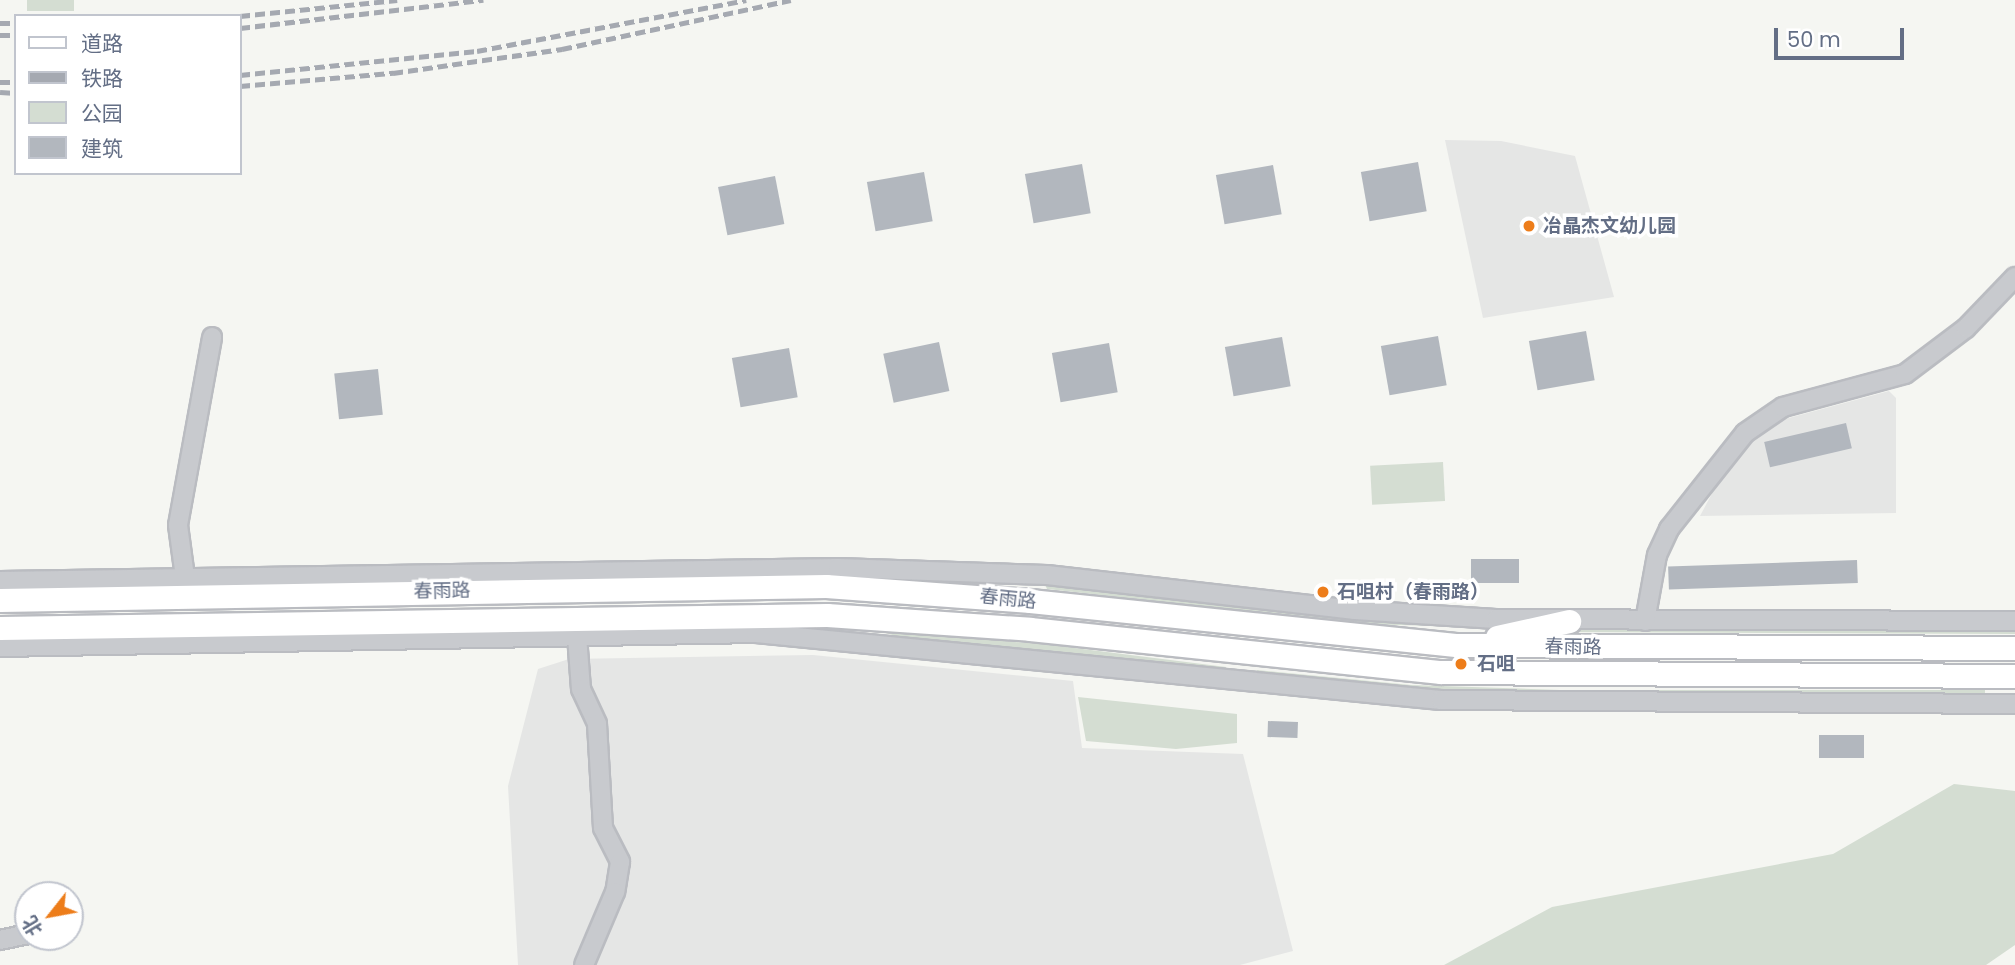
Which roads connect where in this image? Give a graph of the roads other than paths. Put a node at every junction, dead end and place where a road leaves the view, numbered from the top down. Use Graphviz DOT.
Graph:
graph roads {
  1 [pos="2015,277"];
  2 [pos="212,337"];
  3 [pos="185,577"];
  4 [pos="0,581"];
  5 [pos="125,598"];
  6 [pos="0,600"];
  7 [pos="26,600"];
  8 [pos="1569,621"];
  9 [pos="1645,621"];
  10 [pos="2015,621"];
  11 [pos="126,625"];
  12 [pos="0,628"];
  13 [pos="27,628"];
  14 [pos="577,636"];
  15 [pos="1458,645"];
  16 [pos="0,647"];
  17 [pos="2015,648"];
  18 [pos="2015,676"];
  19 [pos="2015,704"];
  20 [pos="584,965"];
  1 -- 9 [label="street"];
  2 -- 3 [label="street"];
  3 -- 4 [label="street"];
  3 -- 8 [label="street"];
  5 -- 7 [label="main road, 春雨路"];
  5 -- 11 [label="main road"];
  5 -- 15 [label="main road, 春雨路"];
  6 -- 7 [label="main road, 春雨路"];
  7 -- 13 [label="main road"];
  8 -- 9 [label="street"];
  8 -- 15 [label="main road"];
  9 -- 10 [label="street"];
  11 -- 13 [label="main road, 春雨路"];
  11 -- 18 [label="main road, 春雨路"];
  12 -- 13 [label="main road, 春雨路"];
  14 -- 16 [label="street"];
  14 -- 19 [label="street"];
  14 -- 20 [label="street"];
  15 -- 17 [label="main road, 春雨路"];
}
